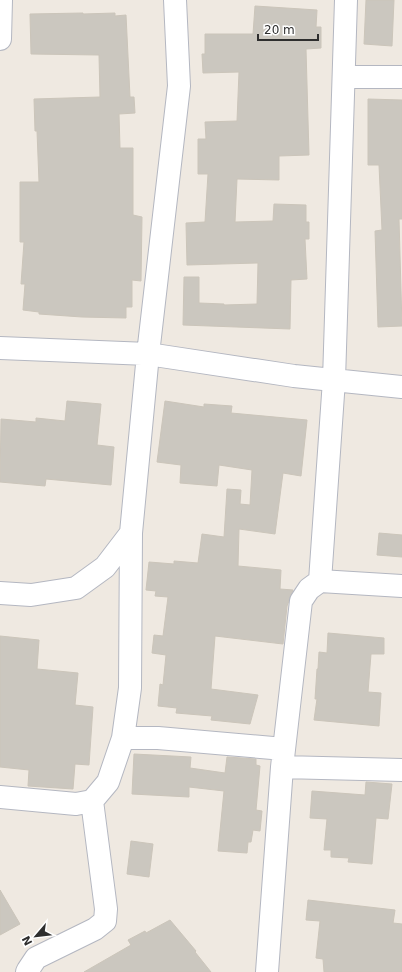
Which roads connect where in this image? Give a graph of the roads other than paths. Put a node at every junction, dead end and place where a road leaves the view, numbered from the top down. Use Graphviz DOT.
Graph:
graph roads {
  1 [pos="1,0"];
  2 [pos="175,0"];
  3 [pos="346,0"];
  4 [pos="0,39"];
  5 [pos="344,77"];
  6 [pos="402,77"];
  7 [pos="0,348"];
  8 [pos="148,354"];
  9 [pos="334,380"];
  10 [pos="402,387"];
  11 [pos="131,533"];
  12 [pos="320,581"];
  13 [pos="402,586"];
  14 [pos="0,593"];
  15 [pos="123,738"];
  16 [pos="283,758"];
  17 [pos="402,770"];
  18 [pos="0,797"];
  19 [pos="92,802"];
  20 [pos="27,972"];
  21 [pos="267,972"];
  1 -- 4 [label="street"];
  2 -- 8 [label="street"];
  3 -- 5 [label="street"];
  5 -- 6 [label="street"];
  5 -- 9 [label="street"];
  7 -- 8 [label="street"];
  8 -- 9 [label="street"];
  8 -- 11 [label="street"];
  9 -- 10 [label="street"];
  9 -- 12 [label="street"];
  11 -- 14 [label="street"];
  11 -- 15 [label="street"];
  12 -- 13 [label="street"];
  12 -- 16 [label="street"];
  15 -- 16 [label="street"];
  15 -- 19 [label="street"];
  16 -- 17 [label="street"];
  16 -- 21 [label="street"];
  18 -- 19 [label="street"];
  19 -- 20 [label="street"];
}
